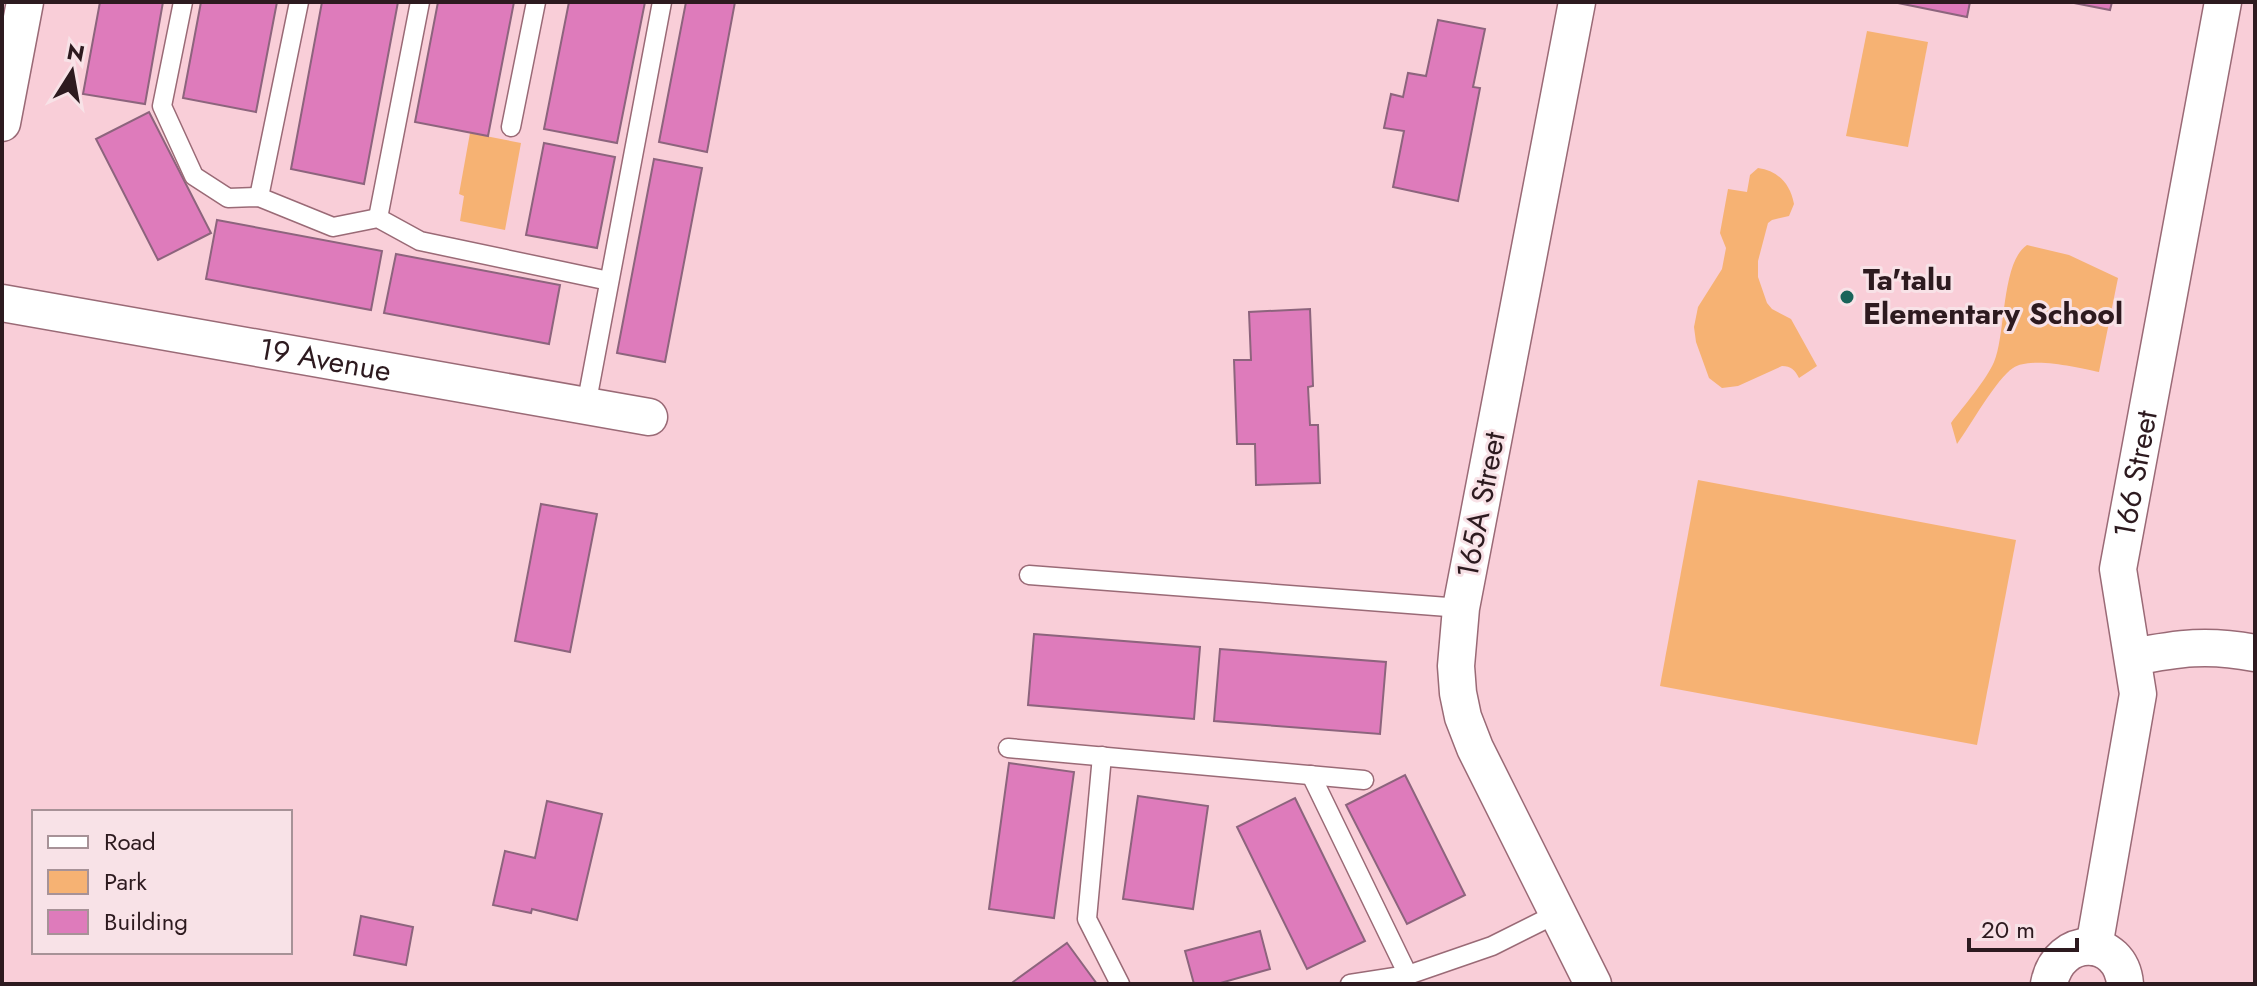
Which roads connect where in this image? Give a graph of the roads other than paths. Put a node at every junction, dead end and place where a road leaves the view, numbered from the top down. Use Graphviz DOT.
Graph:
graph roads {
  1 [pos="25,2"];
  2 [pos="183,2"];
  3 [pos="299,2"];
  4 [pos="420,2"];
  5 [pos="536,2"];
  6 [pos="662,2"];
  7 [pos="1577,2"];
  8 [pos="2223,2"];
  9 [pos="2,123"];
  10 [pos="511,127"];
  11 [pos="259,197"];
  12 [pos="378,218"];
  13 [pos="609,281"];
  14 [pos="2,303"];
  15 [pos="586,406"];
  16 [pos="649,417"];
  17 [pos="1029,575"];
  18 [pos="1461,608"];
  19 [pos="2255,653"];
  20 [pos="2133,657"];
  21 [pos="1008,748"];
  22 [pos="1102,756"];
  23 [pos="1311,775"];
  24 [pos="1364,780"];
  25 [pos="1556,914"];
  26 [pos="2094,947"];
  27 [pos="1408,975"];
  28 [pos="2040,983"];
  29 [pos="1120,984"];
  30 [pos="1350,984"];
  31 [pos="1593,984"];
  32 [pos="2125,984"];
  1 -- 9 [label="street"];
  2 -- 11 [label="lane"];
  3 -- 11 [label="lane"];
  4 -- 12 [label="lane"];
  5 -- 10 [label="lane"];
  6 -- 13 [label="lane"];
  7 -- 18 [label="street, 165A Street"];
  8 -- 20 [label="street, 166 Street"];
  11 -- 12 [label="lane"];
  12 -- 13 [label="lane"];
  13 -- 15 [label="lane"];
  14 -- 15 [label="street, 19 Avenue"];
  15 -- 16 [label="street, 19 Avenue"];
  17 -- 18 [label="lane"];
  18 -- 25 [label="street, 165A Street"];
  19 -- 20 [label="street"];
  20 -- 26 [label="street, 166 Street"];
  21 -- 22 [label="lane"];
  22 -- 23 [label="lane"];
  22 -- 29 [label="lane"];
  23 -- 24 [label="lane"];
  23 -- 27 [label="lane"];
  25 -- 27 [label="lane"];
  25 -- 31 [label="street, 165A Street"];
  26 -- 28 [label="street"];
  26 -- 32 [label="street"];
  27 -- 30 [label="lane"];
}
